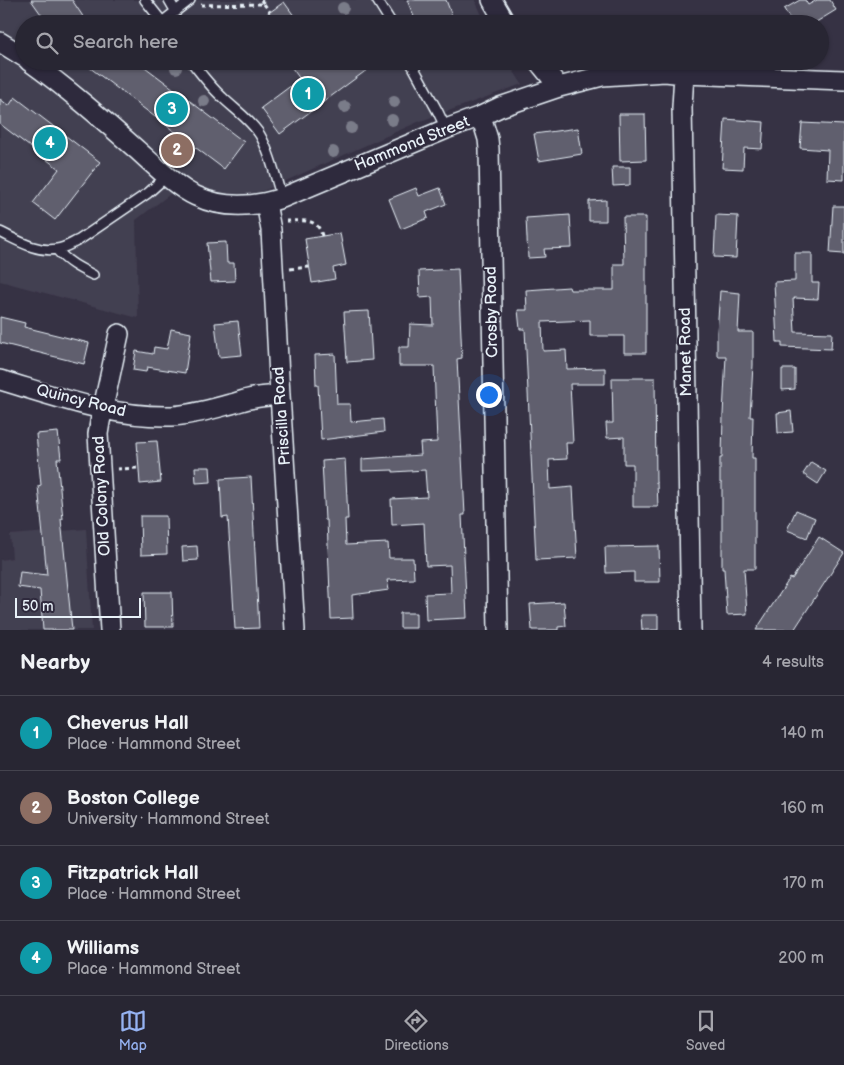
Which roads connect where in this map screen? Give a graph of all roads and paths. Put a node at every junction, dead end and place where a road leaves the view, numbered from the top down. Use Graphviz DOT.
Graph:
graph roads {
  1 [pos="145,0"];
  2 [pos="170,0"];
  3 [pos="190,0"];
  4 [pos="377,0"];
  5 [pos="492,0"];
  6 [pos="262,2"];
  7 [pos="202,4"];
  8 [pos="176,12"];
  9 [pos="270,12"];
  10 [pos="157,15"];
  11 [pos="172,15"];
  12 [pos="386,15"];
  13 [pos="501,15"];
  14 [pos="0,42"];
  15 [pos="15,51"];
  16 [pos="41,70"];
  17 [pos="198,70"];
  18 [pos="415,70"];
  19 [pos="545,70"];
  20 [pos="684,74"];
  21 [pos="844,80"];
  22 [pos="559,87"];
  23 [pos="481,116"];
  24 [pos="446,129"];
  25 [pos="167,176"];
  26 [pos="274,200"];
  27 [pos="286,220"];
  28 [pos="0,232"];
  29 [pos="322,236"];
  30 [pos="57,250"];
  31 [pos="310,267"];
  32 [pos="289,270"];
  33 [pos="93,275"];
  34 [pos="119,334"];
  35 [pos="0,380"];
  36 [pos="280,395"];
  37 [pos="103,409"];
  38 [pos="139,468"];
  39 [pos="114,470"];
  40 [pos="110,630"];
  41 [pos="295,630"];
  42 [pos="498,630"];
  43 [pos="691,630"];
  1 -- 10 [label="lane"];
  2 -- 8 [label="lane"];
  3 -- 8 [label="lane"];
  4 -- 12 [label="lane"];
  5 -- 13 [label="street"];
  6 -- 7 [label="path"];
  6 -- 9 [label="path"];
  8 -- 11 [label="lane"];
  14 -- 15 [label="street"];
  16 -- 25 [label="street, Hammond Street"];
  17 -- 26 [label="lane"];
  18 -- 24 [label="lane"];
  19 -- 22 [label="street"];
  20 -- 21 [label="street, Hammond Street"];
  20 -- 22 [label="street, Hammond Street"];
  20 -- 43 [label="street, Manet Road"];
  22 -- 23 [label="street, Hammond Street"];
  23 -- 24 [label="street, Hammond Street"];
  23 -- 42 [label="street, Crosby Road"];
  24 -- 26 [label="street, Hammond Street"];
  25 -- 26 [label="street, Hammond Street"];
  25 -- 30 [label="lane"];
  26 -- 36 [label="street, Priscilla Road"];
  27 -- 29 [label="path"];
  28 -- 30 [label="lane"];
  30 -- 33 [label="lane"];
  31 -- 32 [label="path"];
  34 -- 37 [label="street, Old Colony Road"];
  35 -- 37 [label="street, Quincy Road"];
  36 -- 37 [label="street, Quincy Road"];
  36 -- 41 [label="street, Priscilla Road"];
  37 -- 40 [label="street, Old Colony Road"];
  38 -- 39 [label="path"];
}
